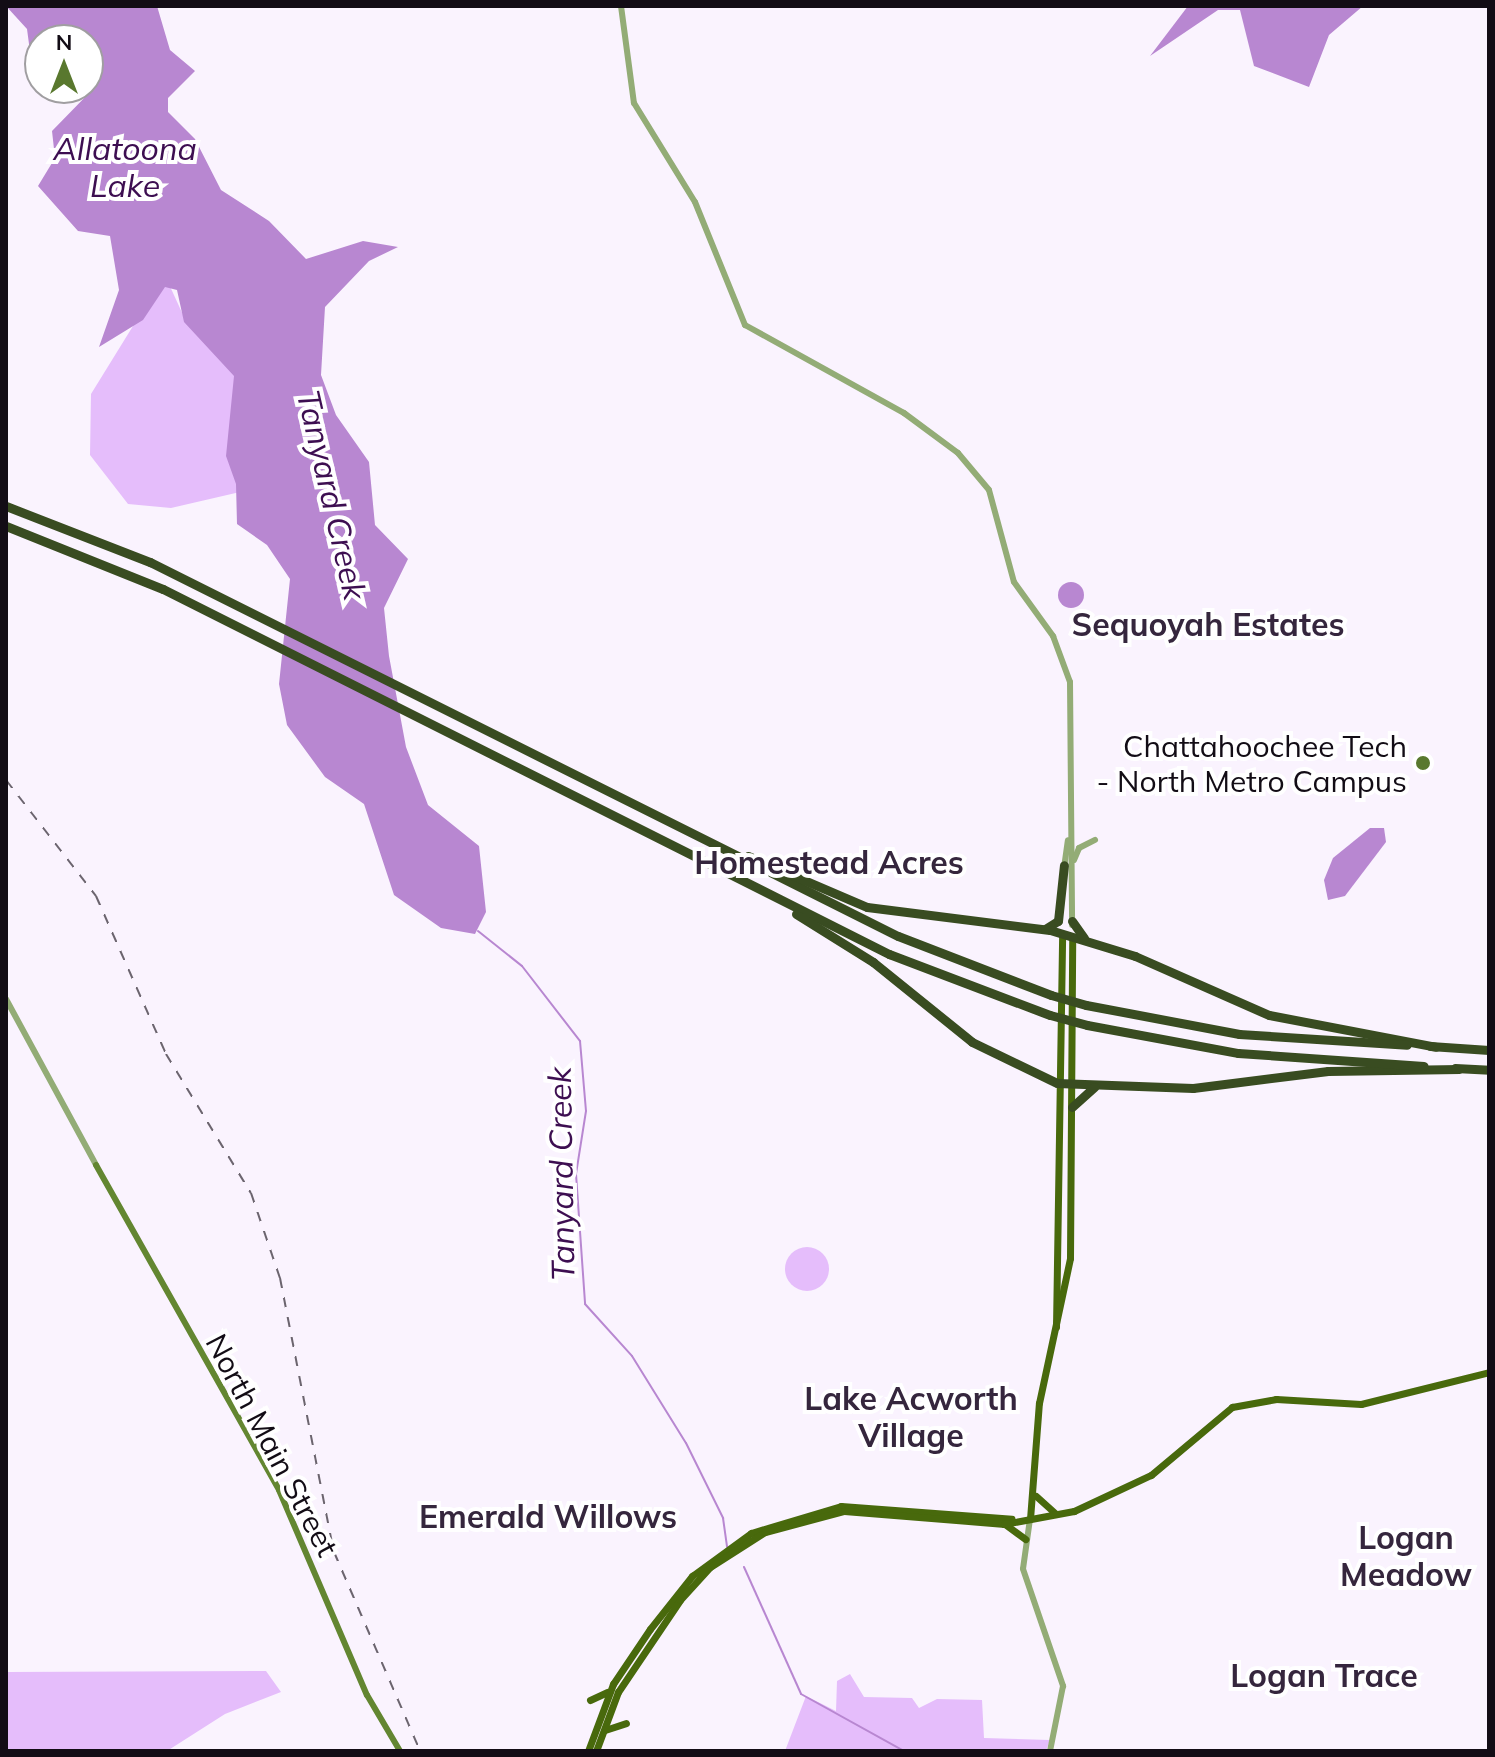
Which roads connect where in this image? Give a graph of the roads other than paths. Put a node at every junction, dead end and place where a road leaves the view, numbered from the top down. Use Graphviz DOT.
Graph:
graph roads {
  1 [pos="621,6"];
  2 [pos="6,506"];
  3 [pos="6,526"];
  4 [pos="689,832"];
  5 [pos="1068,840"];
  6 [pos="1095,840"];
  7 [pos="1064,865"];
  8 [pos="768,894"];
  9 [pos="1072,916"];
  10 [pos="1045,929"];
  11 [pos="1067,937"];
  12 [pos="1084,938"];
  13 [pos="6,999"];
  14 [pos="1436,1047"];
  15 [pos="1489,1050"];
  16 [pos="1459,1069"];
  17 [pos="1489,1070"];
  18 [pos="1068,1083"];
  19 [pos="1094,1087"];
  20 [pos="1072,1107"];
  21 [pos="96,1165"];
  22 [pos="1056,1327"];
  23 [pos="1489,1372"];
  24 [pos="1035,1489"];
  25 [pos="1061,1513"];
  26 [pos="1030,1519"];
  27 [pos="1015,1520"];
  28 [pos="1004,1524"];
  29 [pos="752,1536"];
  30 [pos="1025,1539"];
  31 [pos="709,1565"];
  32 [pos="613,1684"];
  33 [pos="590,1700"];
  34 [pos="626,1723"];
  35 [pos="600,1738"];
  36 [pos="400,1751"];
  37 [pos="588,1751"];
  38 [pos="596,1751"];
  39 [pos="1050,1751"];
  1 -- 5 [label="street"];
  2 -- 4 [label="highway"];
  3 -- 8 [label="highway"];
  4 -- 10 [label="highway"];
  4 -- 14 [label="highway, bridge"];
  5 -- 7 [label="street"];
  5 -- 9 [label="street"];
  6 -- 9 [label="street"];
  7 -- 10 [label="highway"];
  7 -- 11 [label="street"];
  8 -- 16 [label="highway, bridge"];
  8 -- 18 [label="highway"];
  9 -- 11 [label="street"];
  9 -- 12 [label="highway"];
  10 -- 11 [label="highway"];
  11 -- 12 [label="highway"];
  11 -- 18 [label="main road"];
  11 -- 18 [label="main road"];
  12 -- 14 [label="highway"];
  13 -- 21 [label="street"];
  14 -- 15 [label="highway"];
  16 -- 17 [label="highway"];
  16 -- 19 [label="highway"];
  18 -- 19 [label="highway"];
  18 -- 20 [label="main road"];
  18 -- 22 [label="main road"];
  19 -- 20 [label="highway"];
  20 -- 22 [label="main road"];
  21 -- 36 [label="main road, North Main Street"];
  22 -- 24 [label="main road"];
  23 -- 25 [label="main road"];
  24 -- 25 [label="main road"];
  24 -- 26 [label="main road"];
  25 -- 26 [label="main road"];
  26 -- 27 [label="main road"];
  26 -- 30 [label="street"];
  27 -- 28 [label="main road"];
  27 -- 29 [label="main road"];
  28 -- 29 [label="main road"];
  28 -- 30 [label="main road"];
  29 -- 31 [label="main road"];
  30 -- 39 [label="street"];
  31 -- 32 [label="main road"];
  31 -- 35 [label="main road"];
  32 -- 33 [label="main road"];
  32 -- 37 [label="main road"];
  34 -- 35 [label="main road"];
  35 -- 38 [label="main road"];
}
